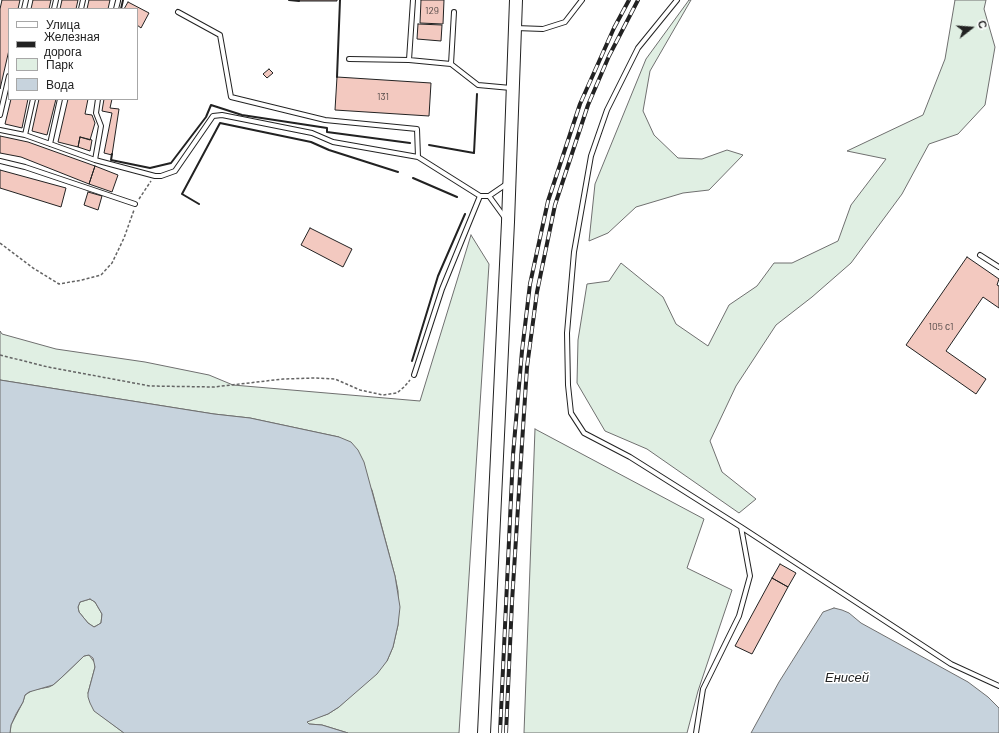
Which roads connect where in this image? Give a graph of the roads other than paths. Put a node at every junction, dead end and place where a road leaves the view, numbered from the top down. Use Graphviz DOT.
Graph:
graph roads {
  1 [pos="413,0"];
  2 [pos="516,0"];
  3 [pos="582,0"];
  4 [pos="677,0"];
  5 [pos="118,1"];
  6 [pos="116,8"];
  7 [pos="178,12"];
  8 [pos="454,12"];
  9 [pos="515,28"];
  10 [pos="349,59"];
  11 [pos="409,60"];
  12 [pos="451,64"];
  13 [pos="8,80"];
  14 [pos="514,88"];
  15 [pos="34,100"];
  16 [pos="60,100"];
  17 [pos="98,100"];
  18 [pos="0,115"];
  19 [pos="0,130"];
  20 [pos="25,135"];
  21 [pos="50,144"];
  22 [pos="418,157"];
  23 [pos="95,160"];
  24 [pos="0,161"];
  25 [pos="510,181"];
  26 [pos="480,196"];
  27 [pos="489,196"];
  28 [pos="135,204"];
  29 [pos="508,222"];
  30 [pos="980,255"];
  31 [pos="999,267"];
  32 [pos="414,375"];
  33 [pos="741,527"];
  34 [pos="999,686"];
  35 [pos="484,733"];
  36 [pos="696,733"];
  1 -- 11 [label="lane"];
  2 -- 9 [label="main road"];
  3 -- 9 [label="lane"];
  4 -- 33 [label="lane"];
  5 -- 6 [label="lane"];
  7 -- 22 [label="lane"];
  8 -- 12 [label="lane"];
  9 -- 14 [label="main road"];
  10 -- 11 [label="lane"];
  11 -- 12 [label="lane"];
  12 -- 14 [label="lane"];
  13 -- 18 [label="lane"];
  14 -- 25 [label="main road"];
  15 -- 20 [label="lane"];
  16 -- 21 [label="lane"];
  17 -- 23 [label="lane"];
  19 -- 20 [label="lane"];
  20 -- 21 [label="lane"];
  21 -- 23 [label="lane"];
  22 -- 23 [label="lane"];
  22 -- 26 [label="lane"];
  24 -- 28 [label="lane"];
  25 -- 27 [label="lane"];
  25 -- 29 [label="main road"];
  26 -- 27 [label="lane"];
  26 -- 32 [label="lane"];
  27 -- 29 [label="lane"];
  29 -- 35 [label="main road"];
  30 -- 31 [label="lane"];
  33 -- 34 [label="lane"];
  33 -- 36 [label="lane"];
}
